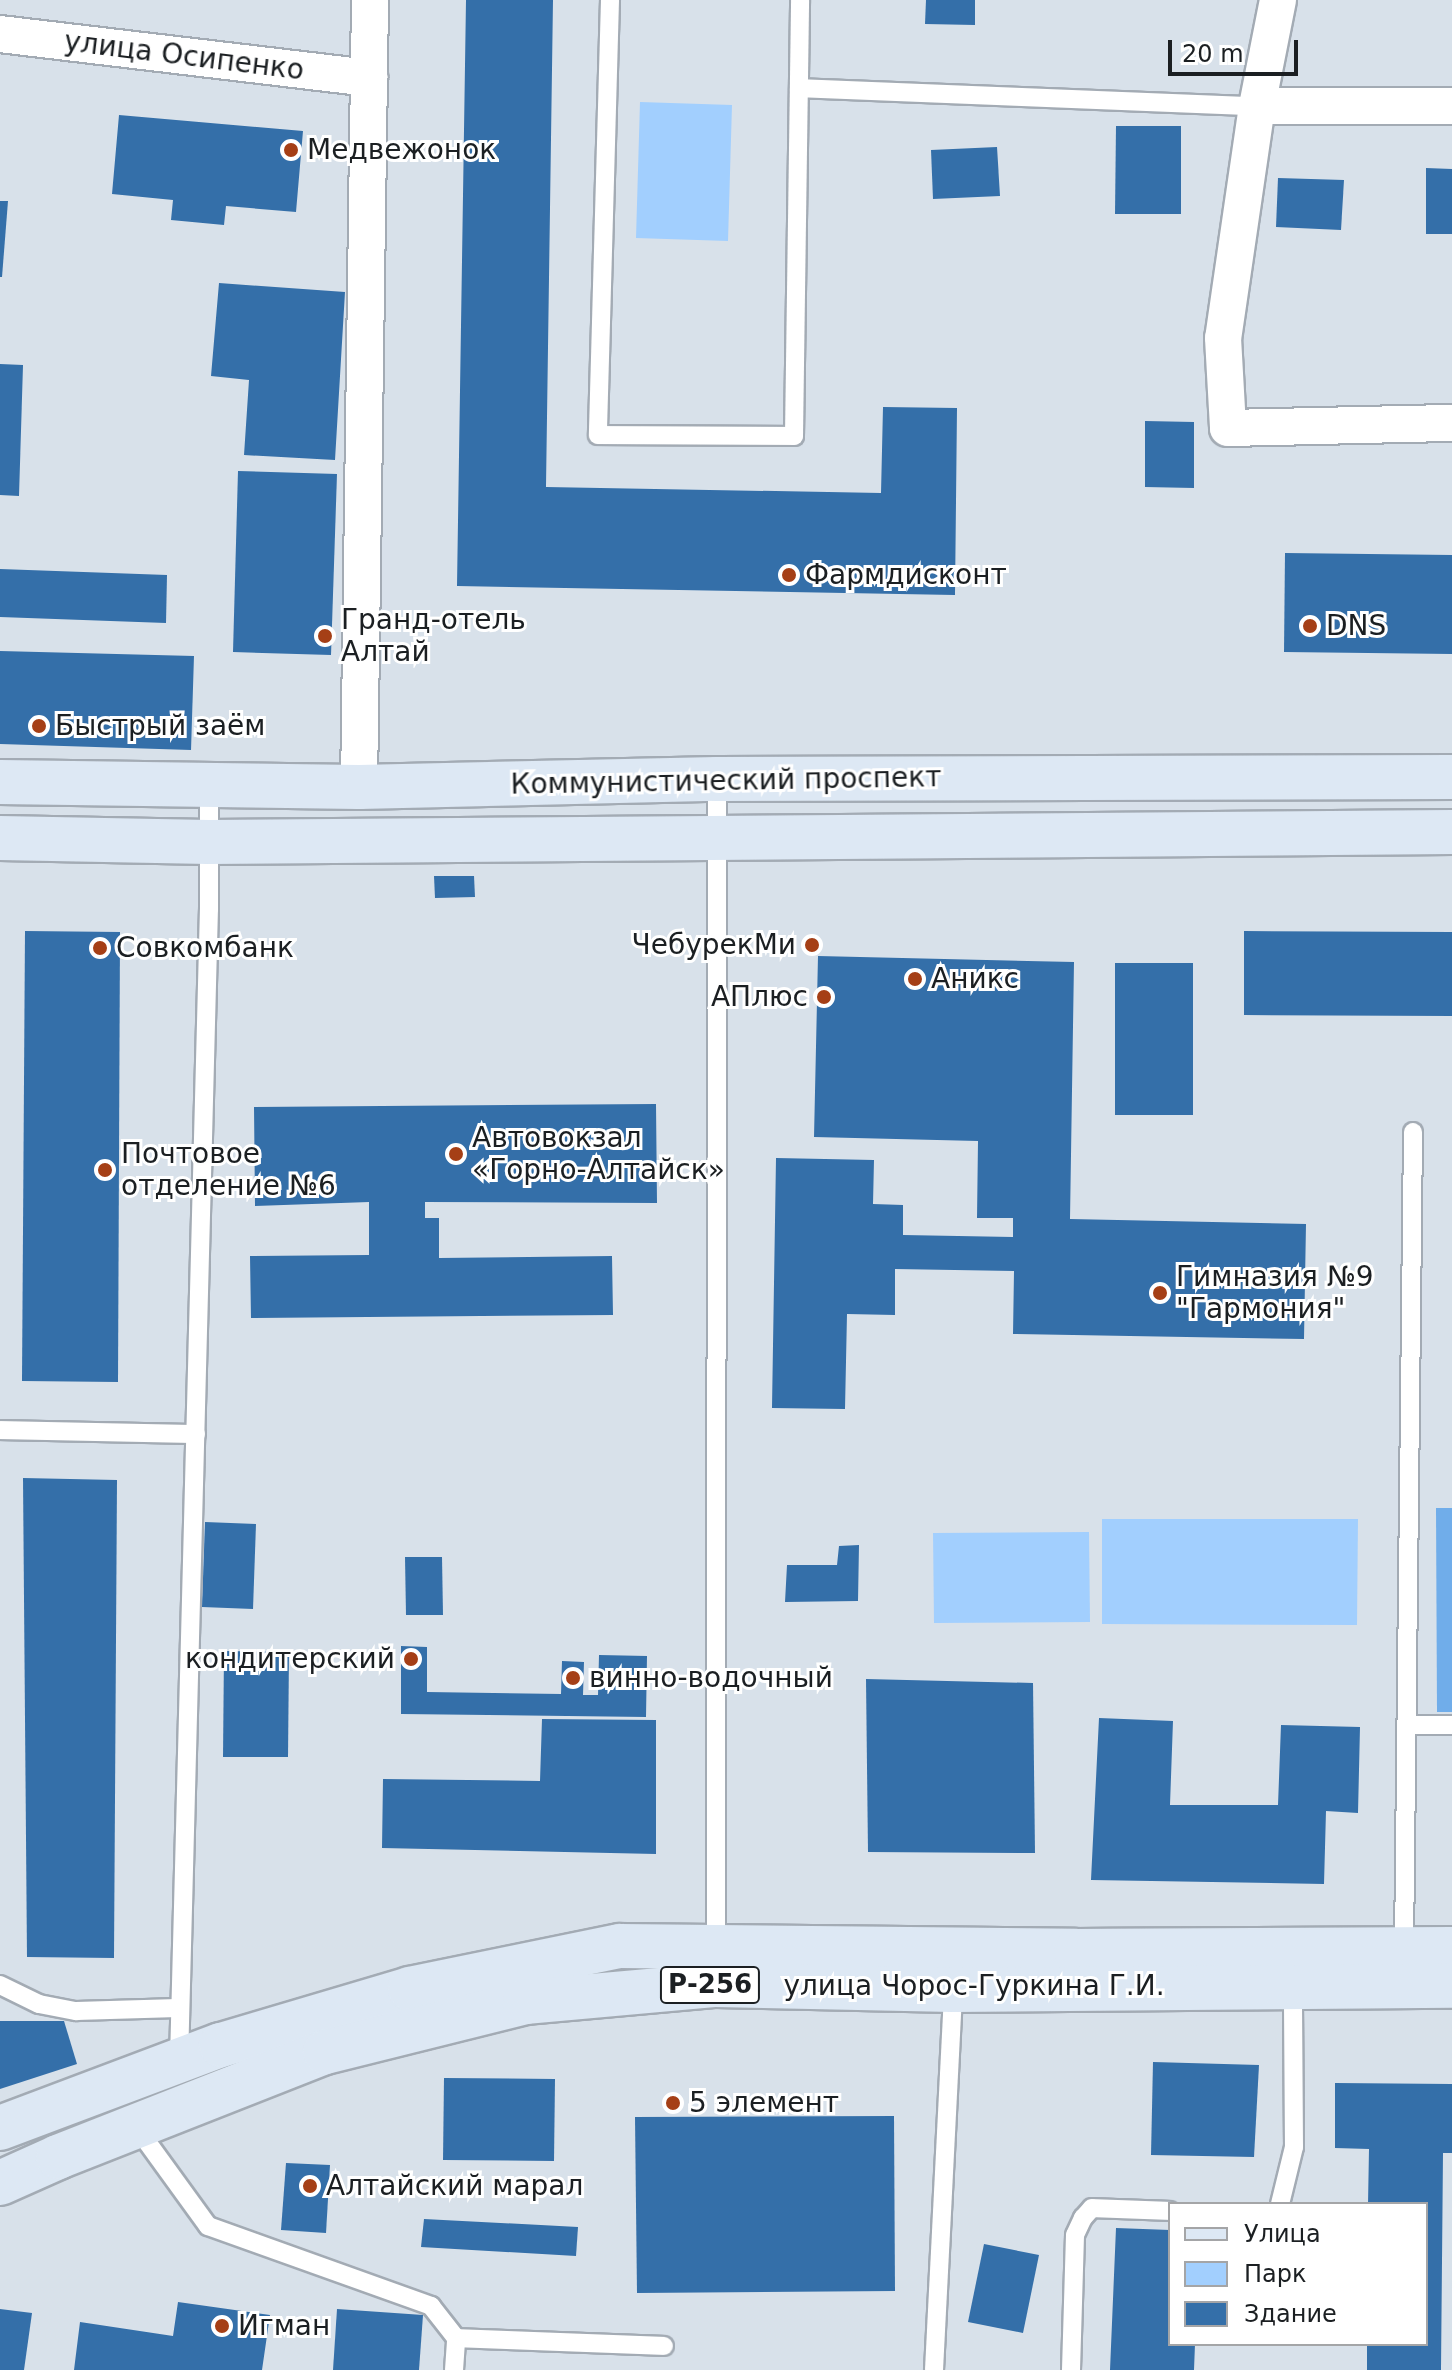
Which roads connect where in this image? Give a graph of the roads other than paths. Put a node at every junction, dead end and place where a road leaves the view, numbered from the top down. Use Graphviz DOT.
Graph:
graph roads {
  1 [pos="370,0"];
  2 [pos="610,0"];
  3 [pos="800,0"];
  4 [pos="1278,0"];
  5 [pos="0,34"];
  6 [pos="369,78"];
  7 [pos="799,88"];
  8 [pos="1257,106"];
  9 [pos="1452,106"];
  10 [pos="1452,423"];
  11 [pos="1452,777"];
  12 [pos="717,779"];
  13 [pos="0,782"];
  14 [pos="209,786"];
  15 [pos="359,787"];
  16 [pos="1452,832"];
  17 [pos="717,836"];
  18 [pos="0,838"];
  19 [pos="209,842"];
  20 [pos="1413,1132"];
  21 [pos="0,1430"];
  22 [pos="196,1434"];
  23 [pos="1408,1725"];
  24 [pos="1452,1725"];
  25 [pos="1452,1949"];
  26 [pos="1404,1950"];
  27 [pos="716,1966"];
  28 [pos="0,1985"];
  29 [pos="1293,1985"];
  30 [pos="1452,1986"];
  31 [pos="953,1990"];
  32 [pos="178,2008"];
  33 [pos="179,2061"];
  34 [pos="0,2128"];
  35 [pos="137,2128"];
  36 [pos="0,2183"];
  37 [pos="1280,2202"];
  38 [pos="1168,2211"];
  39 [pos="456,2338"];
  40 [pos="664,2346"];
  41 [pos="454,2370"];
  42 [pos="934,2370"];
  43 [pos="1071,2370"];
  1 -- 6 [label="street"];
  2 -- 7 [label="lane"];
  3 -- 7 [label="lane"];
  4 -- 8 [label="street"];
  5 -- 6 [label="street, улица Осипенко"];
  6 -- 15 [label="street"];
  7 -- 8 [label="lane"];
  8 -- 9 [label="street"];
  8 -- 10 [label="street"];
  11 -- 12 [label="main road, Коммунистический проспект"];
  12 -- 15 [label="main road, Коммунистический проспект"];
  12 -- 17 [label="lane"];
  13 -- 14 [label="main road, Коммунистический проспект"];
  14 -- 15 [label="main road, Коммунистический проспект"];
  14 -- 19 [label="lane"];
  16 -- 17 [label="main road, Коммунистический проспект"];
  17 -- 19 [label="main road, Коммунистический проспект"];
  17 -- 27 [label="lane"];
  18 -- 19 [label="main road, Коммунистический проспект"];
  19 -- 22 [label="lane"];
  20 -- 23 [label="lane"];
  21 -- 22 [label="lane"];
  22 -- 32 [label="lane"];
  23 -- 24 [label="lane"];
  23 -- 26 [label="lane"];
  25 -- 26 [label="main road, улица Чорос-Гуркина Г.И. / Р-256"];
  26 -- 27 [label="main road, улица Чорос-Гуркина Г.И. / Р-256"];
  27 -- 31 [label="main road, улица Чорос-Гуркина Г.И. / Р-256"];
  27 -- 33 [label="main road, улица Чорос-Гуркина Г.И. / Р-256"];
  27 -- 35 [label="main road, улица Чорос-Гуркина Г.И. / Р-256"];
  28 -- 32 [label="lane"];
  29 -- 30 [label="main road, улица Чорос-Гуркина Г.И. / Р-256"];
  29 -- 31 [label="main road, улица Чорос-Гуркина Г.И. / Р-256"];
  29 -- 37 [label="lane"];
  31 -- 42 [label="lane"];
  32 -- 33 [label="lane"];
  33 -- 34 [label="main road, улица Чорос-Гуркина Г.И. / Р-256"];
  35 -- 36 [label="main road, улица Чорос-Гуркина Г.И. / Р-256"];
  35 -- 39 [label="lane"];
  38 -- 43 [label="lane"];
  39 -- 40 [label="lane"];
  39 -- 41 [label="lane"];
}
